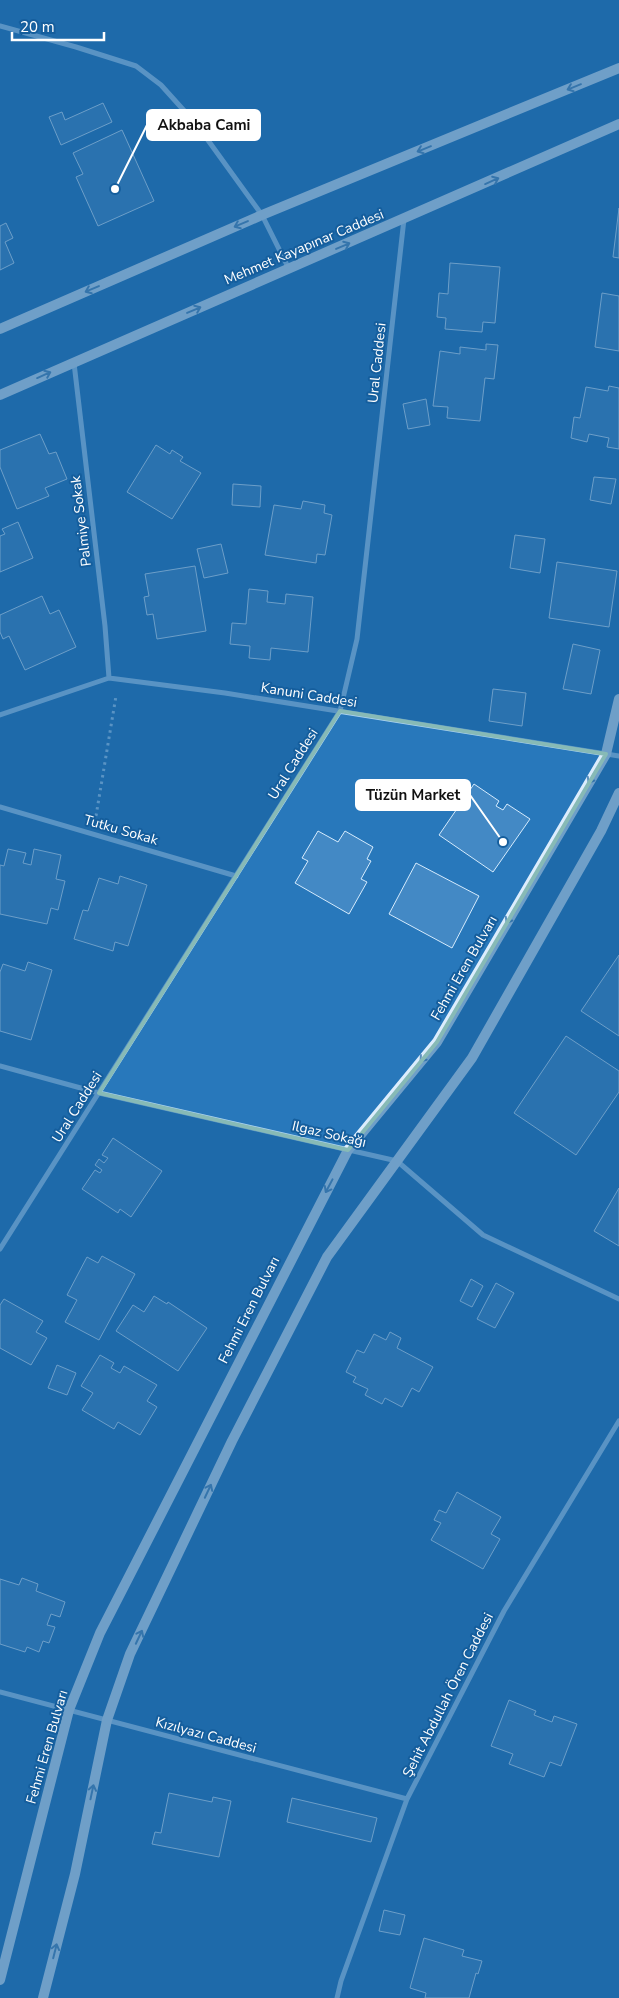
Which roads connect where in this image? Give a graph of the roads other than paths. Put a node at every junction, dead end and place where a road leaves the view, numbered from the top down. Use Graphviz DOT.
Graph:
graph roads {
  1 [pos="0,26"];
  2 [pos="619,68"];
  3 [pos="619,124"];
  4 [pos="262,215"];
  5 [pos="404,220"];
  6 [pos="289,269"];
  7 [pos="0,328"];
  8 [pos="74,361"];
  9 [pos="0,395"];
  10 [pos="109,678"];
  11 [pos="619,699"];
  12 [pos="340,711"];
  13 [pos="0,715"];
  14 [pos="606,754"];
  15 [pos="619,756"];
  16 [pos="619,793"];
  17 [pos="0,807"];
  18 [pos="236,876"];
  19 [pos="0,1066"];
  20 [pos="99,1093"];
  21 [pos="348,1150"];
  22 [pos="397,1161"];
  23 [pos="0,1249"];
  24 [pos="619,1300"];
  25 [pos="619,1421"];
  26 [pos="0,1692"];
  27 [pos="69,1710"];
  28 [pos="107,1720"];
  29 [pos="407,1799"];
  30 [pos="0,1980"];
  31 [pos="43,1998"];
  32 [pos="337,1998"];
  1 -- 4 [label="street"];
  2 -- 4 [label="street, one-way"];
  5 -- 3 [label="street, Mehmet Kayapınar Caddesi, one-way"];
  4 -- 6 [label="street"];
  4 -- 7 [label="street, one-way"];
  6 -- 5 [label="street, Mehmet Kayapınar Caddesi, one-way"];
  5 -- 12 [label="street, Ural Caddesi"];
  8 -- 6 [label="street, Mehmet Kayapınar Caddesi, one-way"];
  9 -- 8 [label="street, Mehmet Kayapınar Caddesi, one-way"];
  8 -- 10 [label="street, Palmiye Sokak"];
  10 -- 12 [label="street, Kanuni Caddesi"];
  10 -- 13 [label="street"];
  11 -- 14 [label="street, Fehmi Eren Bulvarı"];
  12 -- 14 [label="street, Kanuni Caddesi"];
  12 -- 18 [label="street, Ural Caddesi"];
  14 -- 15 [label="street, Kanuni Caddesi"];
  14 -- 21 [label="street, Fehmi Eren Bulvarı, one-way"];
  16 -- 22 [label="street"];
  17 -- 18 [label="street, Tutku Sokak"];
  18 -- 20 [label="street, Ural Caddesi"];
  19 -- 20 [label="street, Ilgaz Sokağı"];
  20 -- 21 [label="street, Ilgaz Sokağı"];
  20 -- 23 [label="street, Ural Caddesi"];
  21 -- 22 [label="street, Ilgaz Sokağı"];
  21 -- 27 [label="street, Fehmi Eren Bulvarı, one-way"];
  22 -- 24 [label="street, Ilgaz Sokağı"];
  28 -- 22 [label="street, one-way"];
  25 -- 29 [label="street, Şehit Abdullah Ören Caddesi"];
  26 -- 27 [label="street, Kızılyazı Caddesi"];
  27 -- 28 [label="street, Kızılyazı Caddesi"];
  27 -- 30 [label="street, Fehmi Eren Bulvarı"];
  28 -- 29 [label="street, Kızılyazı Caddesi"];
  31 -- 28 [label="street, one-way"];
  29 -- 32 [label="street, Şehit Abdullah Ören Caddesi"];
}
